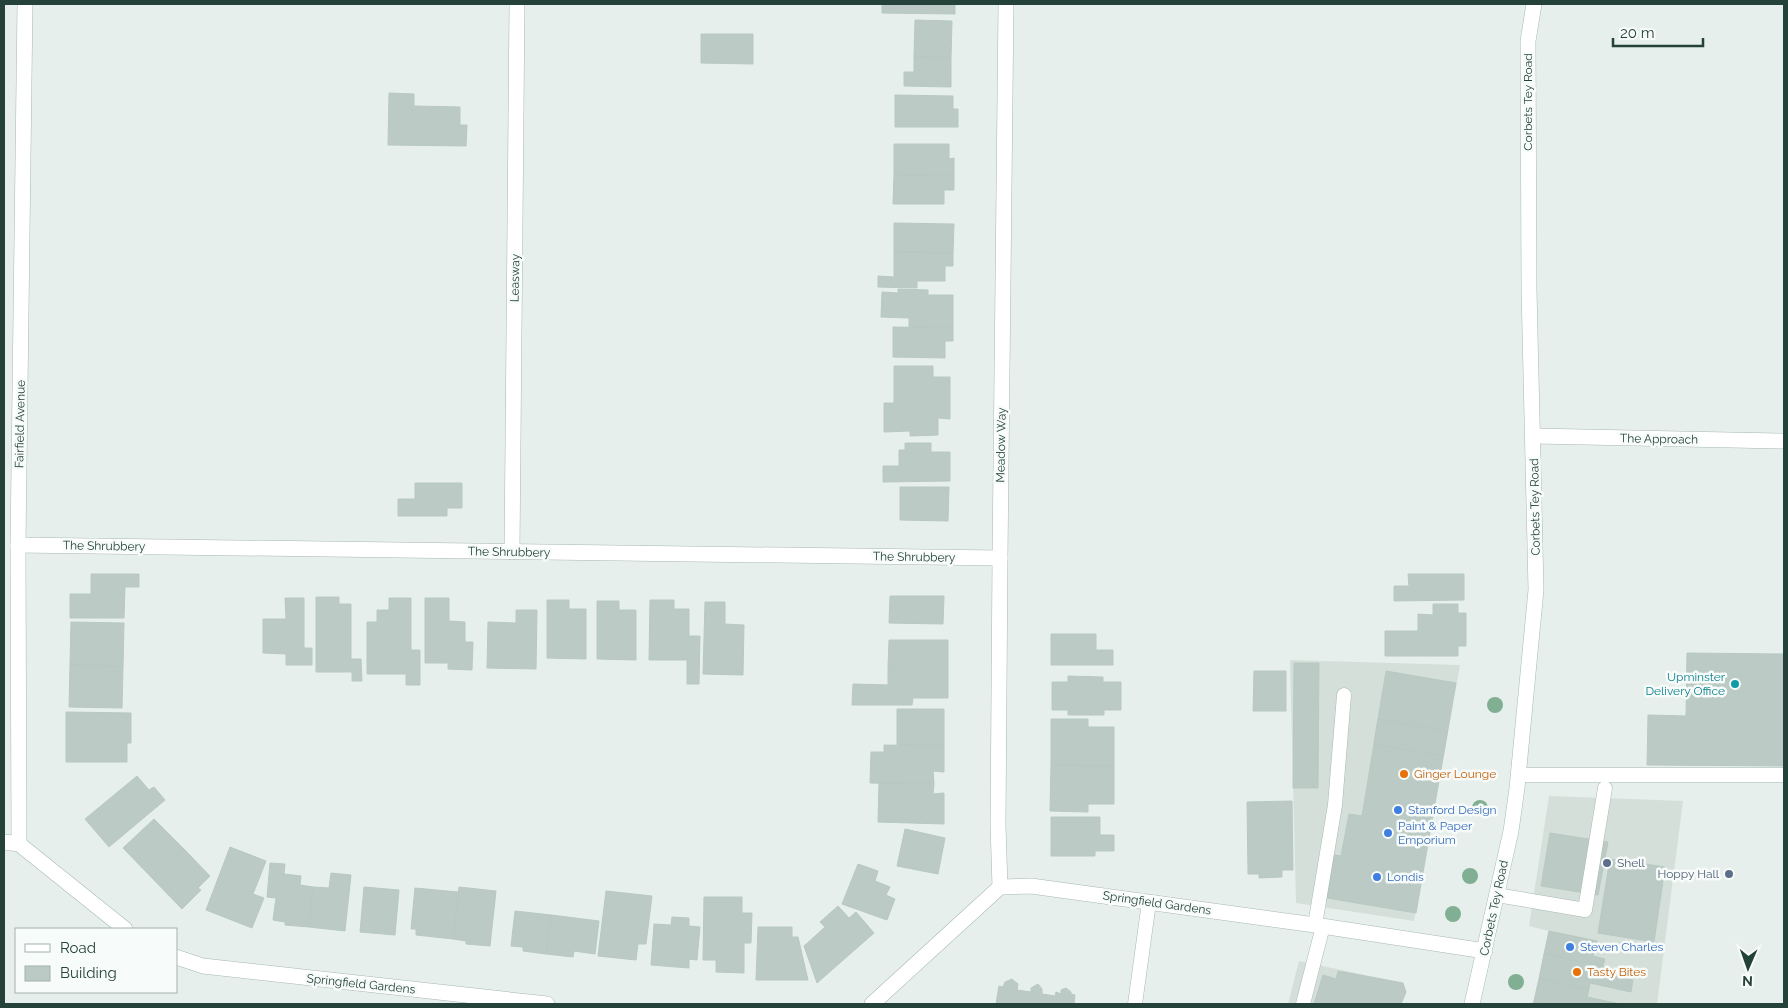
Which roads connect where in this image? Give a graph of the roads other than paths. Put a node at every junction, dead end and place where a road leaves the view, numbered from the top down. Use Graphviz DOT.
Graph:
graph roads {
  1 [pos="25,4"];
  2 [pos="517,4"];
  3 [pos="1006,4"];
  4 [pos="1534,4"];
  5 [pos="1534,436"];
  6 [pos="1784,441"];
  7 [pos="18,545"];
  8 [pos="512,552"];
  9 [pos="1000,558"];
  10 [pos="1344,695"];
  11 [pos="1784,774"];
  12 [pos="1518,775"];
  13 [pos="1605,788"];
  14 [pos="11,843"];
  15 [pos="1000,887"];
  16 [pos="1497,895"];
  17 [pos="1149,902"];
  18 [pos="1319,926"];
  19 [pos="124,928"];
  20 [pos="1485,951"];
  21 [pos="178,957"];
  22 [pos="547,1004"];
  23 [pos="872,1004"];
  24 [pos="1135,1004"];
  25 [pos="1303,1004"];
  26 [pos="1472,1004"];
  1 -- 7 [label="street, Fairfield Avenue"];
  2 -- 8 [label="street, Leasway"];
  3 -- 9 [label="street, Meadow Way"];
  4 -- 5 [label="street, Corbets Tey Road"];
  5 -- 6 [label="street, The Approach"];
  5 -- 12 [label="street, Corbets Tey Road"];
  7 -- 8 [label="street, The Shrubbery"];
  7 -- 14 [label="street, Fairfield Avenue"];
  8 -- 9 [label="street, The Shrubbery"];
  9 -- 15 [label="street, Meadow Way"];
  10 -- 18 [label="lane"];
  11 -- 12 [label="lane"];
  12 -- 16 [label="street, Corbets Tey Road"];
  13 -- 16 [label="lane"];
  14 -- 19 [label="street"];
  15 -- 17 [label="street, Springfield Gardens"];
  15 -- 23 [label="street"];
  16 -- 20 [label="street, Corbets Tey Road"];
  17 -- 18 [label="street, Springfield Gardens"];
  17 -- 24 [label="lane"];
  18 -- 20 [label="street, Springfield Gardens"];
  18 -- 25 [label="lane"];
  20 -- 26 [label="street, Corbets Tey Road"];
  21 -- 22 [label="street, Springfield Gardens"];
}
